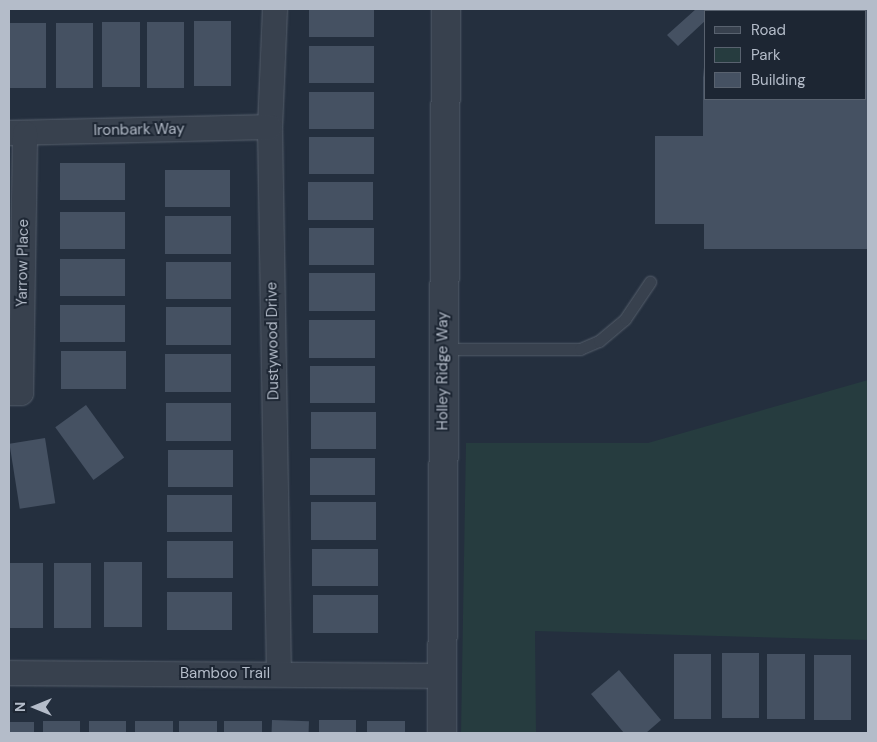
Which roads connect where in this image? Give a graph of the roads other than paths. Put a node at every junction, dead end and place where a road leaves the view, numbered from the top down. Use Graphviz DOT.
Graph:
graph roads {
  1 [pos="275,9"];
  2 [pos="446,9"];
  3 [pos="270,127"];
  4 [pos="17,133"];
  5 [pos="650,282"];
  6 [pos="444,349"];
  7 [pos="15,393"];
  8 [pos="9,673"];
  9 [pos="279,674"];
  10 [pos="442,676"];
  11 [pos="442,733"];
  1 -- 3 [label="street, Dustywood Drive"];
  2 -- 6 [label="street, Holley Ridge Way"];
  3 -- 4 [label="street, Ironbark Way"];
  3 -- 9 [label="street, Dustywood Drive"];
  4 -- 7 [label="street, Yarrow Place"];
  5 -- 6 [label="lane"];
  6 -- 10 [label="street, Holley Ridge Way"];
  8 -- 9 [label="street, Bamboo Trail"];
  9 -- 10 [label="street, Bamboo Trail"];
  10 -- 11 [label="street, Holley Ridge Way"];
}
